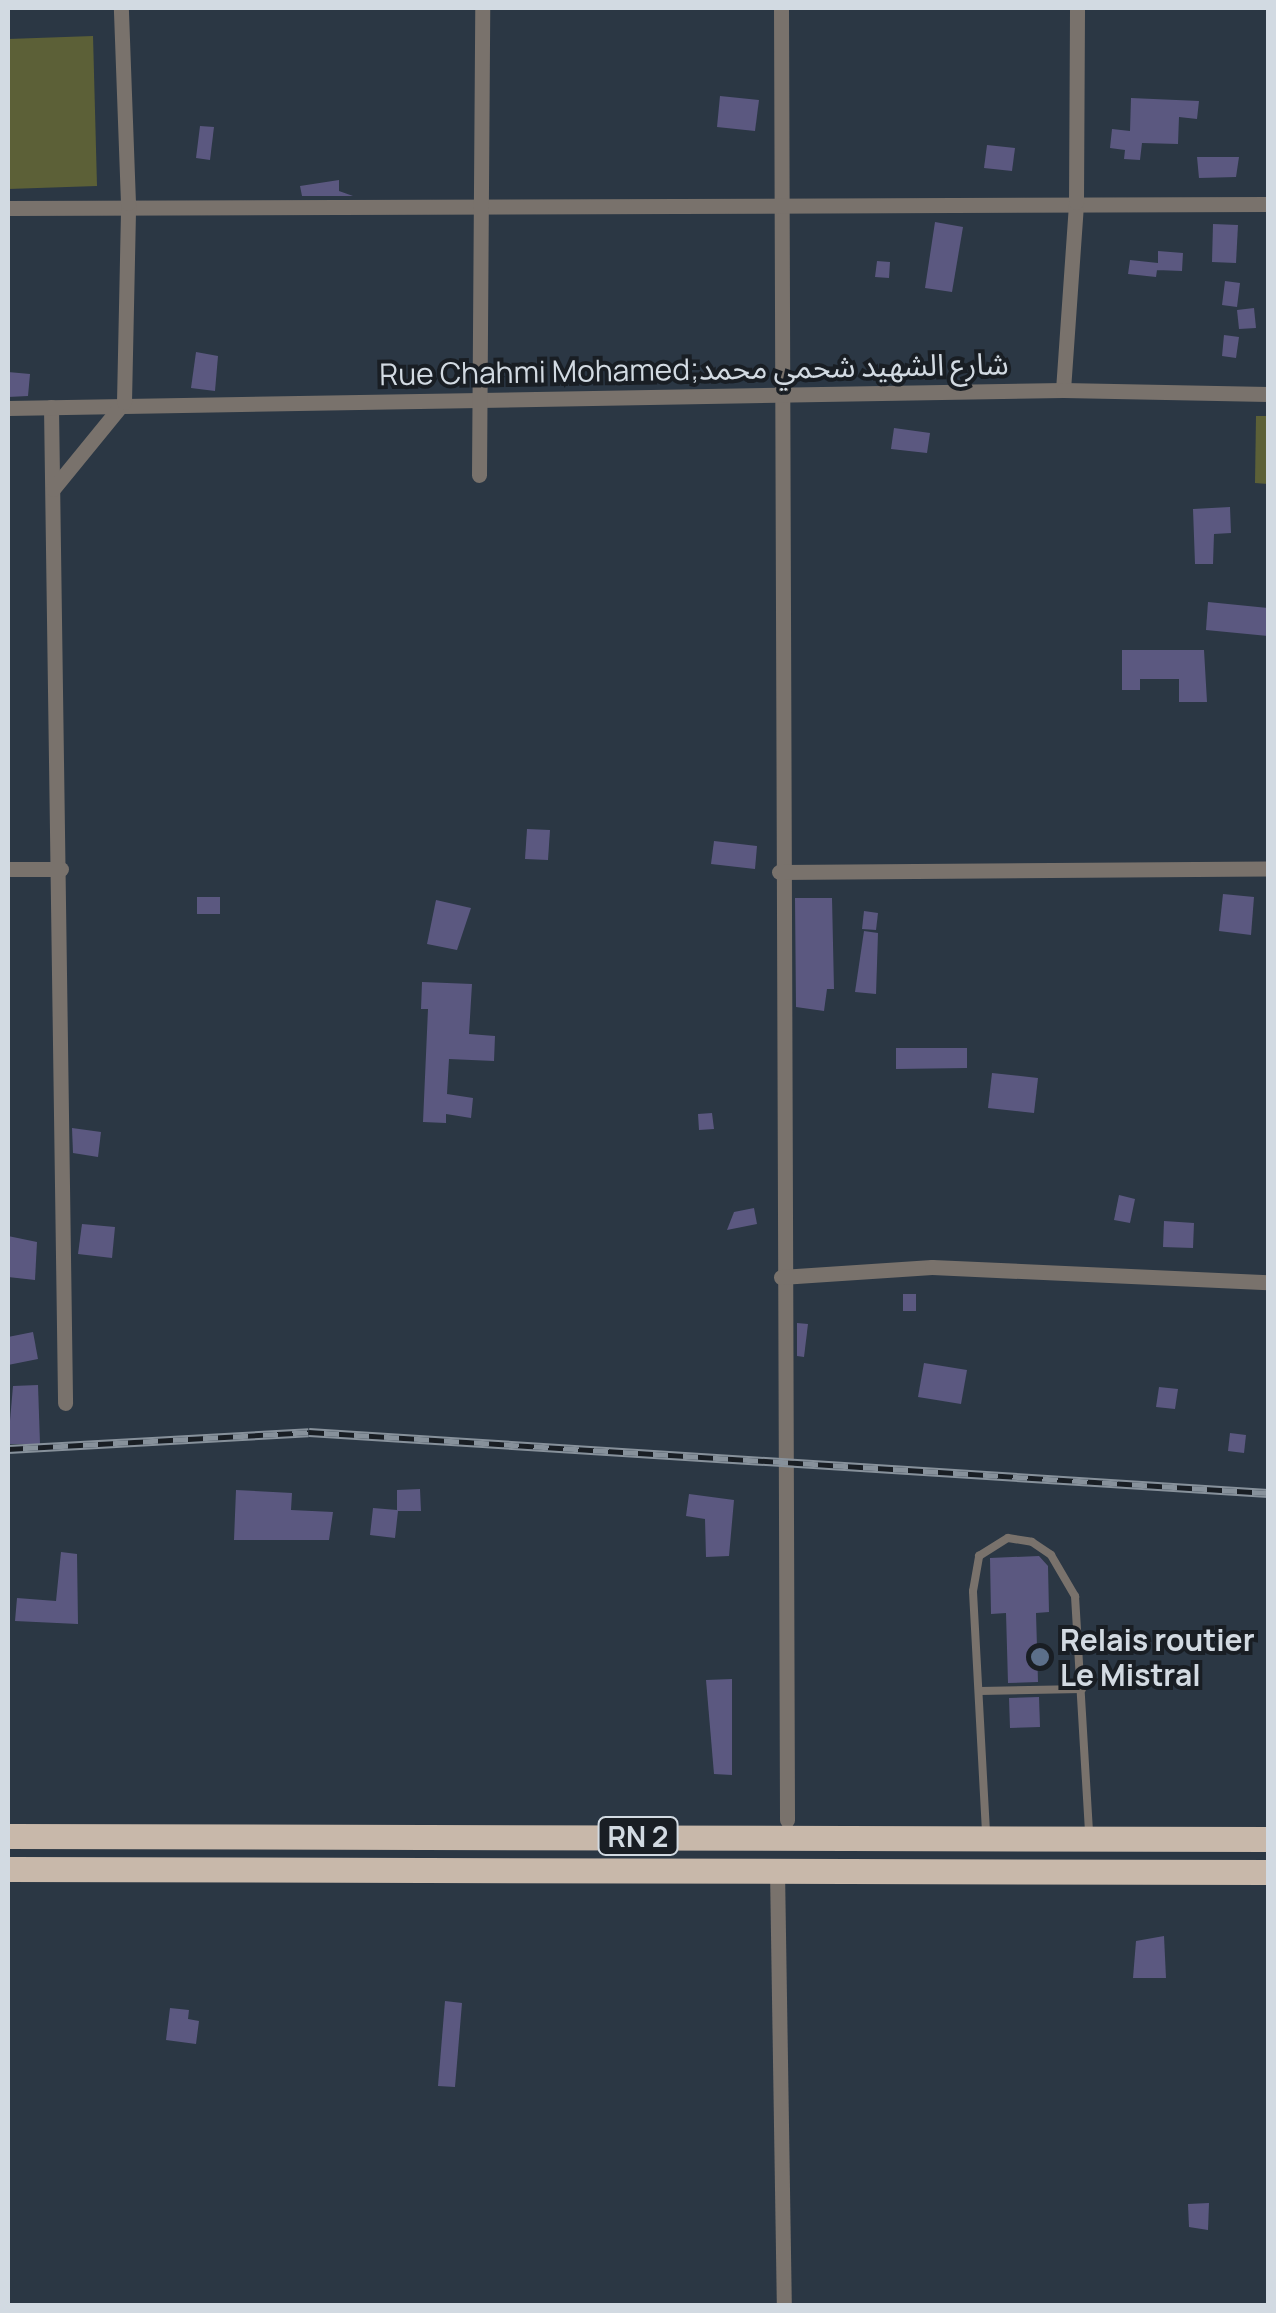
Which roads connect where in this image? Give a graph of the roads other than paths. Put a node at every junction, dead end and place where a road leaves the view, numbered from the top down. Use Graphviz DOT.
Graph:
graph roads {
  1 [pos="121,8"];
  2 [pos="482,8"];
  3 [pos="782,8"];
  4 [pos="1077,8"];
  5 [pos="1076,202"];
  6 [pos="128,203"];
  7 [pos="1268,204"];
  8 [pos="485,205"];
  9 [pos="8,208"];
  10 [pos="778,208"];
  11 [pos="1063,390"];
  12 [pos="1268,394"];
  13 [pos="780,398"];
  14 [pos="484,400"];
  15 [pos="121,406"];
  16 [pos="51,407"];
  17 [pos="8,408"];
  18 [pos="479,476"];
  19 [pos="53,490"];
  20 [pos="8,869"];
  21 [pos="61,869"];
  22 [pos="1268,869"];
  23 [pos="779,872"];
  24 [pos="782,1277"];
  25 [pos="1268,1282"];
  26 [pos="65,1403"];
  27 [pos="1082,1689"];
  28 [pos="980,1692"];
  29 [pos="787,1820"];
  30 [pos="8,1836"];
  31 [pos="986,1836"];
  32 [pos="1089,1838"];
  33 [pos="1268,1838"];
  34 [pos="8,1869"];
  35 [pos="776,1870"];
  36 [pos="1268,1872"];
  37 [pos="784,2306"];
  1 -- 6 [label="street"];
  2 -- 8 [label="street"];
  3 -- 10 [label="street"];
  4 -- 5 [label="street"];
  5 -- 7 [label="street"];
  5 -- 10 [label="street"];
  5 -- 11 [label="street"];
  6 -- 8 [label="street"];
  6 -- 9 [label="street"];
  6 -- 15 [label="street"];
  8 -- 10 [label="street"];
  8 -- 14 [label="street"];
  10 -- 13 [label="street"];
  11 -- 12 [label="street, Rue Chahmi Mohamed;شارع الشهيد شحمي محمد"];
  11 -- 13 [label="street, Rue Chahmi Mohamed;شارع الشهيد شحمي محمد"];
  13 -- 14 [label="street, Rue Chahmi Mohamed;شارع الشهيد شحمي محمد"];
  13 -- 23 [label="street"];
  14 -- 15 [label="street, Rue Chahmi Mohamed;شارع الشهيد شحمي محمد"];
  14 -- 18 [label="street"];
  15 -- 16 [label="street, Rue Chahmi Mohamed;شارع الشهيد شحمي محمد"];
  15 -- 19 [label="street"];
  16 -- 17 [label="street, Rue Chahmi Mohamed;شارع الشهيد شحمي محمد"];
  16 -- 19 [label="street"];
  19 -- 21 [label="street"];
  20 -- 21 [label="street"];
  21 -- 26 [label="street"];
  22 -- 23 [label="street"];
  23 -- 24 [label="street"];
  24 -- 25 [label="street"];
  24 -- 29 [label="street"];
  27 -- 28 [label="lane"];
  27 -- 28 [label="lane"];
  27 -- 32 [label="lane"];
  28 -- 31 [label="lane"];
  30 -- 31 [label="highway, RN 2"];
  31 -- 32 [label="highway, RN 2"];
  32 -- 33 [label="highway, RN 2"];
  34 -- 35 [label="highway, RN 2"];
  35 -- 36 [label="highway, RN 2"];
  35 -- 37 [label="street"];
}
